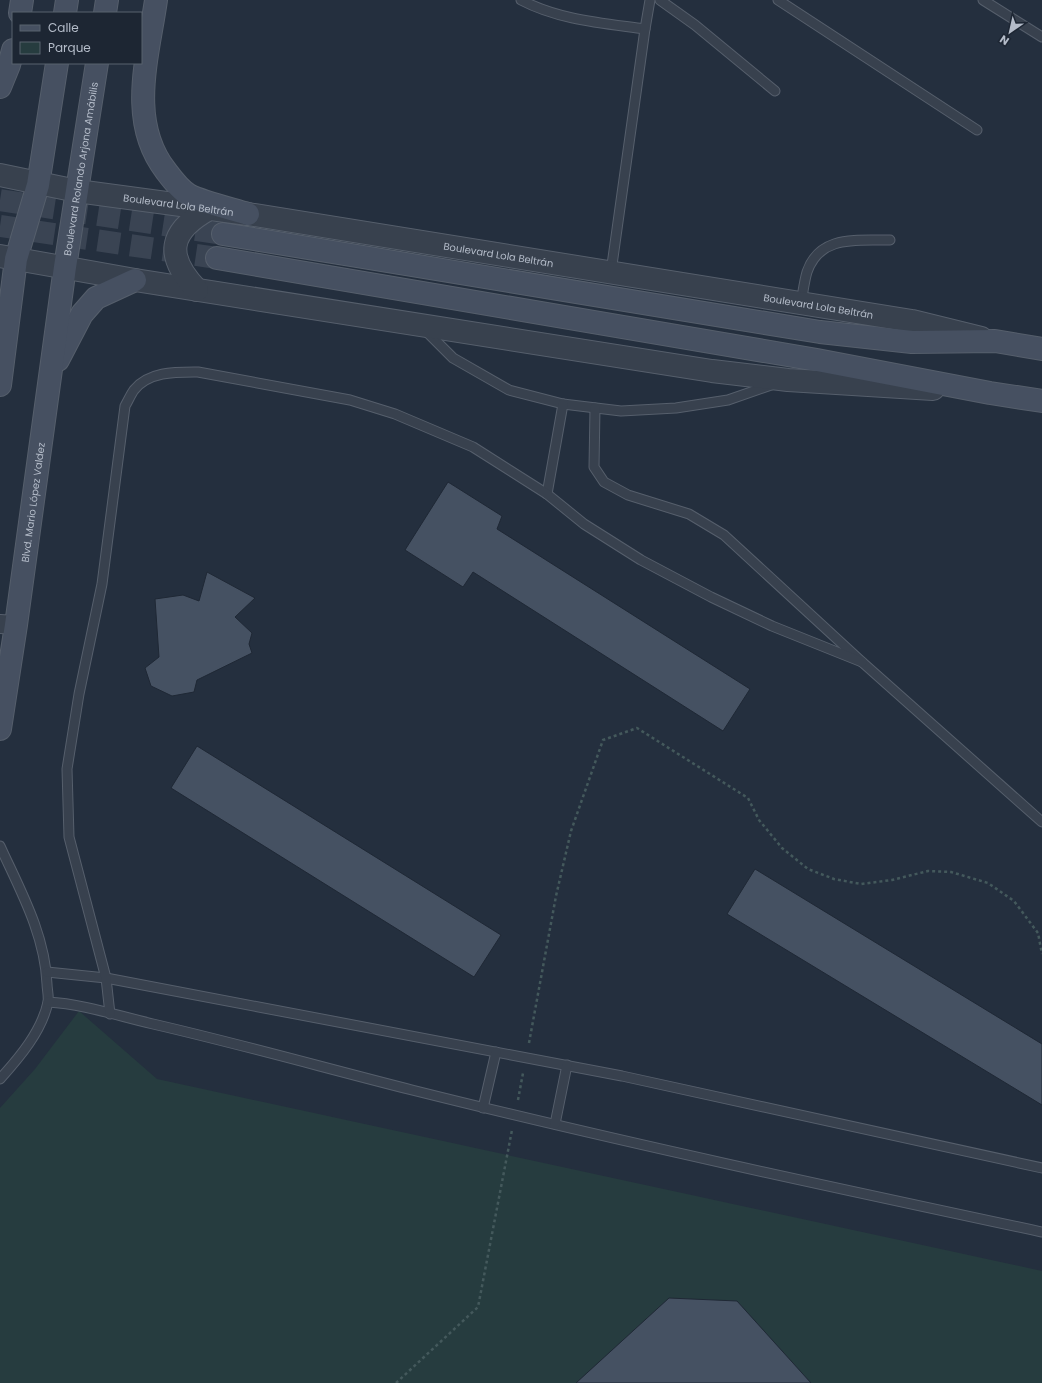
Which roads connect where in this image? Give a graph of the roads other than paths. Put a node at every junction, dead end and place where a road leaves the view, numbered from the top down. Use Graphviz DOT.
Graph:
graph roads {
  1 [pos="22,0"];
  2 [pos="67,0"];
  3 [pos="107,0"];
  4 [pos="156,0"];
  5 [pos="521,0"];
  6 [pos="650,0"];
  7 [pos="660,0"];
  8 [pos="778,0"];
  9 [pos="983,0"];
  10 [pos="20,12"];
  11 [pos="65,12"];
  12 [pos="105,12"];
  13 [pos="644,29"];
  14 [pos="1042,37"];
  15 [pos="12,54"];
  16 [pos="57,64"];
  17 [pos="97,64"];
  18 [pos="0,87"];
  19 [pos="775,91"];
  20 [pos="977,130"];
  21 [pos="0,175"];
  22 [pos="38,184"];
  23 [pos="76,191"];
  24 [pos="209,209"];
  25 [pos="248,214"];
  26 [pos="223,234"];
  27 [pos="890,240"];
  28 [pos="217,258"];
  29 [pos="10,261"];
  30 [pos="64,271"];
  31 [pos="611,272"];
  32 [pos="134,280"];
  33 [pos="197,290"];
  34 [pos="802,303"];
  35 [pos="419,324"];
  36 [pos="996,341"];
  37 [pos="1042,349"];
  38 [pos="2,351"];
  39 [pos="50,375"];
  40 [pos="788,380"];
  41 [pos="0,385"];
  42 [pos="990,393"];
  43 [pos="1042,401"];
  44 [pos="563,404"];
  45 [pos="595,408"];
  46 [pos="547,494"];
  47 [pos="8,624"];
  48 [pos="6,653"];
  49 [pos="862,662"];
  50 [pos="0,729"];
  51 [pos="1042,822"];
  52 [pos="0,846"];
  53 [pos="47,972"];
  54 [pos="106,978"];
  55 [pos="48,1002"];
  56 [pos="110,1014"];
  57 [pos="496,1052"];
  58 [pos="567,1065"];
  59 [pos="0,1079"];
  60 [pos="483,1108"];
  61 [pos="555,1124"];
  62 [pos="1042,1168"];
  63 [pos="1042,1232"];
  1 -- 10 [label="main road"];
  2 -- 11 [label="main road"];
  3 -- 12 [label="main road"];
  4 -- 25 [label="main road"];
  5 -- 13 [label="lane"];
  6 -- 13 [label="lane"];
  7 -- 19 [label="lane"];
  8 -- 20 [label="lane"];
  9 -- 14 [label="lane"];
  13 -- 31 [label="lane"];
  15 -- 18 [label="main road"];
  16 -- 22 [label="main road"];
  17 -- 23 [label="main road, Boulevard Rolando Arjona Amábilis"];
  21 -- 22 [label="street, Boulevard Lola Beltrán"];
  22 -- 23 [label="street, Boulevard Lola Beltrán"];
  22 -- 29 [label="main road"];
  23 -- 24 [label="street, Boulevard Lola Beltrán"];
  23 -- 30 [label="main road, Boulevard Rolando Arjona Amábilis"];
  24 -- 25 [label="street, Boulevard Lola Beltrán"];
  24 -- 33 [label="street"];
  25 -- 31 [label="street, Boulevard Lola Beltrán"];
  26 -- 36 [label="main road, Boulevard Lola Beltrán"];
  27 -- 34 [label="lane"];
  28 -- 42 [label="main road"];
  29 -- 30 [label="street"];
  29 -- 38 [label="main road"];
  30 -- 32 [label="street"];
  30 -- 39 [label="main road, Blvd. Mario López Valdez"];
  31 -- 34 [label="street, Boulevard Lola Beltrán"];
  32 -- 33 [label="street"];
  32 -- 39 [label="main road"];
  33 -- 35 [label="street"];
  34 -- 36 [label="street, Boulevard Lola Beltrán"];
  35 -- 40 [label="street"];
  35 -- 44 [label="lane"];
  36 -- 37 [label="main road, Boulevard Lola Beltrán"];
  38 -- 41 [label="main road"];
  39 -- 47 [label="main road, Blvd. Mario López Valdez"];
  40 -- 42 [label="street"];
  40 -- 45 [label="lane"];
  42 -- 43 [label="main road"];
  44 -- 45 [label="lane"];
  44 -- 46 [label="lane"];
  45 -- 49 [label="lane"];
  46 -- 49 [label="lane"];
  46 -- 54 [label="lane"];
  47 -- 48 [label="main road, Blvd. Mario López Valdez"];
  48 -- 50 [label="main road, Blvd. Mario López Valdez"];
  49 -- 51 [label="lane"];
  52 -- 53 [label="lane"];
  53 -- 54 [label="lane"];
  53 -- 55 [label="lane"];
  54 -- 56 [label="lane"];
  54 -- 57 [label="lane"];
  55 -- 56 [label="lane"];
  55 -- 59 [label="lane"];
  56 -- 60 [label="lane"];
  57 -- 58 [label="lane"];
  57 -- 60 [label="lane"];
  58 -- 61 [label="lane"];
  58 -- 62 [label="lane"];
  60 -- 61 [label="lane"];
  61 -- 63 [label="lane"];
}
